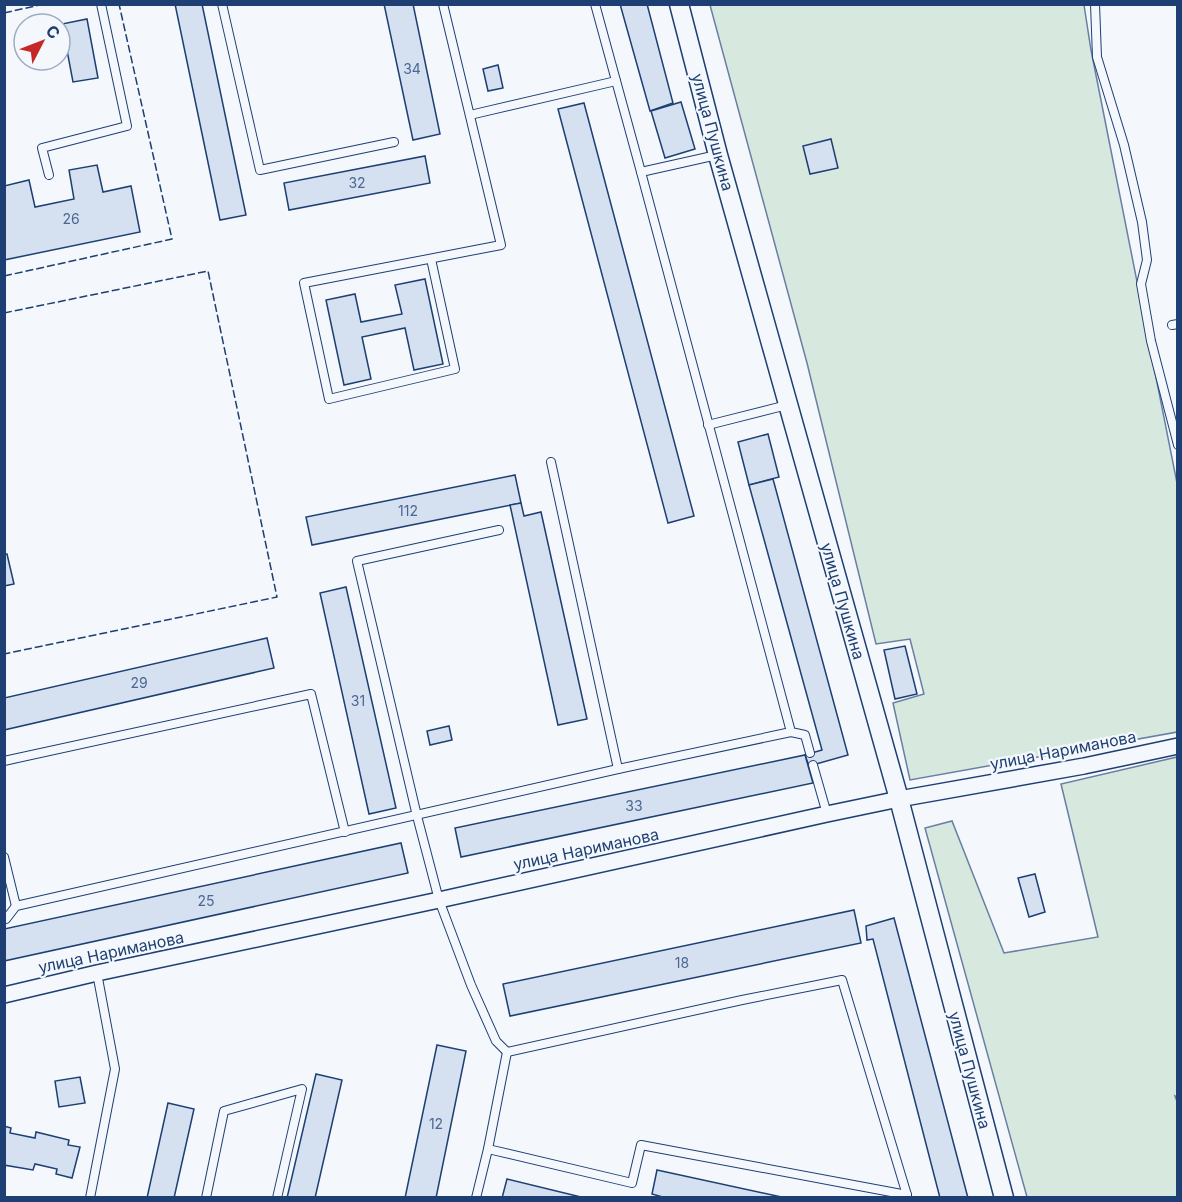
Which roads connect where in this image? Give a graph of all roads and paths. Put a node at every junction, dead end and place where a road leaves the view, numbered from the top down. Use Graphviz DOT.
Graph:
graph roads {
  1 [pos="101,4"];
  2 [pos="222,4"];
  3 [pos="443,4"];
  4 [pos="595,4"];
  5 [pos="679,4"];
  6 [pos="1095,4"];
  7 [pos="616,81"];
  8 [pos="470,115"];
  9 [pos="394,142"];
  10 [pos="718,155"];
  11 [pos="641,172"];
  12 [pos="49,175"];
  13 [pos="431,259"];
  14 [pos="788,404"];
  15 [pos="708,425"];
  16 [pos="1178,444"];
  17 [pos="551,462"];
  18 [pos="499,530"];
  19 [pos="790,732"];
  20 [pos="1178,746"];
  21 [pos="810,753"];
  22 [pos="4,761"];
  23 [pos="813,765"];
  24 [pos="618,769"];
  25 [pos="899,799"];
  26 [pos="827,814"];
  27 [pos="417,816"];
  28 [pos="345,832"];
  29 [pos="4,857"];
  30 [pos="439,900"];
  31 [pos="16,906"];
  32 [pos="4,919"];
  33 [pos="96,973"];
  34 [pos="4,995"];
  35 [pos="507,1052"];
  36 [pos="488,1149"];
  37 [pos="907,1196"];
  38 [pos="90,1197"];
  39 [pos="206,1197"];
  40 [pos="277,1197"];
  41 [pos="476,1197"];
  42 [pos="1004,1197"];
  1 -- 12 [label="lane"];
  2 -- 9 [label="lane"];
  3 -- 8 [label="lane"];
  4 -- 7 [label="lane"];
  5 -- 10 [label="street, улица Пушкина"];
  6 -- 16 [label="lane"];
  7 -- 8 [label="lane"];
  7 -- 11 [label="lane"];
  8 -- 13 [label="lane"];
  10 -- 11 [label="lane"];
  10 -- 14 [label="street, улица Пушкина"];
  11 -- 15 [label="lane"];
  13 -- 13 [label="lane"];
  14 -- 15 [label="lane"];
  14 -- 25 [label="street, улица Пушкина"];
  15 -- 19 [label="lane"];
  17 -- 24 [label="lane"];
  18 -- 27 [label="lane"];
  19 -- 21 [label="lane"];
  19 -- 24 [label="lane"];
  20 -- 25 [label="street, улица Нариманова"];
  22 -- 28 [label="lane"];
  23 -- 26 [label="lane"];
  24 -- 27 [label="lane"];
  25 -- 26 [label="street, улица Нариманова"];
  25 -- 42 [label="street, улица Пушкина"];
  26 -- 30 [label="street, улица Нариманова"];
  27 -- 28 [label="lane"];
  27 -- 30 [label="lane"];
  28 -- 31 [label="lane"];
  29 -- 31 [label="lane"];
  30 -- 33 [label="street, улица Нариманова"];
  30 -- 35 [label="lane"];
  31 -- 32 [label="lane"];
  33 -- 34 [label="street, улица Нариманова"];
  33 -- 38 [label="lane"];
  35 -- 36 [label="lane"];
  35 -- 37 [label="lane"];
  36 -- 37 [label="lane"];
  36 -- 41 [label="lane"];
  39 -- 40 [label="lane"];
}
